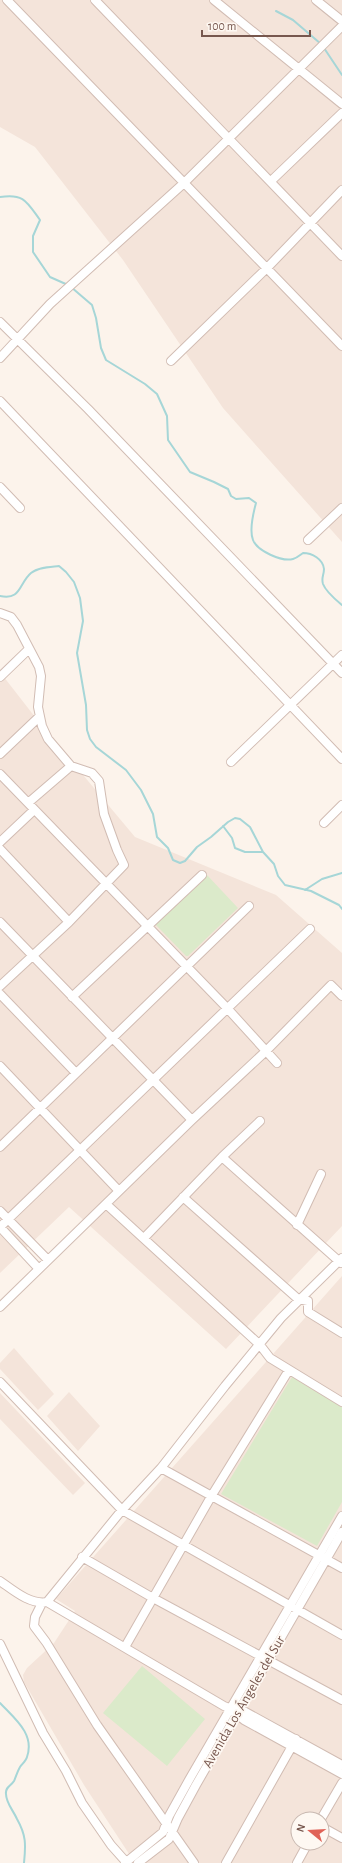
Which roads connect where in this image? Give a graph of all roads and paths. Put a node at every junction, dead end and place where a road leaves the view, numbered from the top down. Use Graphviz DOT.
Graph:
graph roads {
  1 [pos="7,0"];
  2 [pos="95,0"];
  3 [pos="214,0"];
  4 [pos="316,0"];
  5 [pos="342,21"];
  6 [pos="342,26"];
  7 [pos="298,69"];
  8 [pos="342,104"];
  9 [pos="342,113"];
  10 [pos="229,138"];
  11 [pos="271,181"];
  12 [pos="184,183"];
  13 [pos="342,190"];
  14 [pos="311,223"];
  15 [pos="342,256"];
  16 [pos="267,268"];
  17 [pos="0,322"];
  18 [pos="17,339"];
  19 [pos="342,345"];
  20 [pos="0,358"];
  21 [pos="171,361"];
  22 [pos="0,401"];
  23 [pos="0,487"];
  24 [pos="20,508"];
  25 [pos="342,508"];
  26 [pos="308,540"];
  27 [pos="0,613"];
  28 [pos="29,650"];
  29 [pos="342,655"];
  30 [pos="333,664"];
  31 [pos="342,672"];
  32 [pos="0,677"];
  33 [pos="290,705"];
  34 [pos="39,717"];
  35 [pos="0,754"];
  36 [pos="342,759"];
  37 [pos="231,762"];
  38 [pos="71,766"];
  39 [pos="0,774"];
  40 [pos="28,803"];
  41 [pos="342,805"];
  42 [pos="34,810"];
  43 [pos="324,823"];
  44 [pos="0,842"];
  45 [pos="0,849"];
  46 [pos="202,875"];
  47 [pos="106,884"];
  48 [pos="248,906"];
  49 [pos="0,922"];
  50 [pos="69,922"];
  51 [pos="147,926"];
  52 [pos="310,929"];
  53 [pos="32,956"];
  54 [pos="187,967"];
  55 [pos="0,986"];
  56 [pos="0,994"];
  57 [pos="342,996"];
  58 [pos="72,997"];
  59 [pos="227,1008"];
  60 [pos="113,1039"];
  61 [pos="266,1051"];
  62 [pos="277,1063"];
  63 [pos="0,1066"];
  64 [pos="76,1073"];
  65 [pos="153,1079"];
  66 [pos="40,1107"];
  67 [pos="192,1120"];
  68 [pos="260,1120"];
  69 [pos="1,1144"];
  70 [pos="80,1149"];
  71 [pos="222,1157"];
  72 [pos="321,1174"];
  73 [pos="119,1191"];
  74 [pos="182,1197"];
  75 [pos="106,1204"];
  76 [pos="0,1211"];
  77 [pos="8,1219"];
  78 [pos="297,1225"];
  79 [pos="0,1227"];
  80 [pos="144,1238"];
  81 [pos="48,1260"];
  82 [pos="340,1261"];
  83 [pos="39,1269"];
  84 [pos="298,1299"];
  85 [pos="0,1307"];
  86 [pos="342,1333"];
  87 [pos="260,1345"];
  88 [pos="289,1370"];
  89 [pos="0,1382"];
  90 [pos="342,1402"];
  91 [pos="161,1468"];
  92 [pos="212,1495"];
  93 [pos="122,1510"];
  94 [pos="342,1516"];
  95 [pos="342,1532"];
  96 [pos="183,1546"];
  97 [pos="82,1557"];
  98 [pos="322,1558"];
  99 [pos="342,1568"];
  100 [pos="0,1581"];
  101 [pos="153,1598"];
  102 [pos="45,1603"];
  103 [pos="293,1607"];
  104 [pos="342,1635"];
  105 [pos="0,1644"];
  106 [pos="125,1647"];
  107 [pos="264,1657"];
  108 [pos="342,1700"];
  109 [pos="236,1711"];
  110 [pos="294,1743"];
  111 [pos="342,1765"];
  112 [pos="342,1774"];
  113 [pos="342,1782"];
  114 [pos="326,1811"];
  115 [pos="166,1825"];
  116 [pos="330,1831"];
  117 [pos="172,1833"];
  118 [pos="342,1838"];
  119 [pos="304,1851"];
  120 [pos="126,1863"];
  121 [pos="138,1863"];
  122 [pos="194,1863"];
  123 [pos="226,1863"];
  124 [pos="297,1863"];
  1 -- 12 [label="street"];
  2 -- 10 [label="street"];
  3 -- 7 [label="street"];
  4 -- 5 [label="street"];
  6 -- 7 [label="street"];
  7 -- 8 [label="street"];
  7 -- 10 [label="street"];
  9 -- 11 [label="street"];
  10 -- 11 [label="street"];
  10 -- 12 [label="street"];
  11 -- 14 [label="street"];
  12 -- 16 [label="street"];
  12 -- 18 [label="street"];
  13 -- 14 [label="street"];
  14 -- 15 [label="street"];
  14 -- 16 [label="street"];
  16 -- 19 [label="street"];
  16 -- 21 [label="street"];
  17 -- 18 [label="street"];
  18 -- 20 [label="street"];
  18 -- 30 [label="street"];
  22 -- 33 [label="street"];
  23 -- 24 [label="street"];
  25 -- 26 [label="street"];
  27 -- 28 [label="street"];
  28 -- 32 [label="street"];
  28 -- 34 [label="street"];
  29 -- 30 [label="street"];
  30 -- 31 [label="street"];
  30 -- 33 [label="street"];
  33 -- 36 [label="street"];
  33 -- 37 [label="street"];
  34 -- 35 [label="street"];
  34 -- 38 [label="street"];
  38 -- 40 [label="street"];
  38 -- 47 [label="street"];
  39 -- 40 [label="street"];
  40 -- 42 [label="street"];
  41 -- 43 [label="street"];
  42 -- 44 [label="street"];
  42 -- 47 [label="street"];
  45 -- 50 [label="street"];
  46 -- 51 [label="street"];
  47 -- 50 [label="street"];
  47 -- 51 [label="street"];
  48 -- 54 [label="street"];
  49 -- 53 [label="street"];
  50 -- 53 [label="street"];
  51 -- 54 [label="street"];
  51 -- 58 [label="street"];
  52 -- 59 [label="street"];
  53 -- 55 [label="street"];
  53 -- 58 [label="street"];
  54 -- 59 [label="street"];
  54 -- 60 [label="street"];
  56 -- 64 [label="street"];
  57 -- 61 [label="street"];
  58 -- 60 [label="street"];
  59 -- 61 [label="street"];
  59 -- 65 [label="street"];
  60 -- 64 [label="street"];
  60 -- 65 [label="street"];
  61 -- 62 [label="street"];
  61 -- 67 [label="street"];
  63 -- 66 [label="street"];
  64 -- 66 [label="street"];
  65 -- 67 [label="street"];
  65 -- 70 [label="street"];
  66 -- 69 [label="street"];
  66 -- 70 [label="street"];
  67 -- 73 [label="street"];
  68 -- 71 [label="street"];
  70 -- 73 [label="street"];
  70 -- 77 [label="street"];
  71 -- 74 [label="street"];
  71 -- 78 [label="street"];
  72 -- 78 [label="street"];
  73 -- 75 [label="street"];
  74 -- 80 [label="street"];
  74 -- 84 [label="street"];
  75 -- 80 [label="street"];
  75 -- 81 [label="street"];
  76 -- 77 [label="street"];
  77 -- 79 [label="street"];
  77 -- 81 [label="street"];
  78 -- 82 [label="street"];
  79 -- 83 [label="street"];
  80 -- 87 [label="street"];
  81 -- 83 [label="street"];
  82 -- 84 [label="street"];
  83 -- 85 [label="street"];
  84 -- 86 [label="street"];
  84 -- 87 [label="street"];
  87 -- 88 [label="street"];
  87 -- 91 [label="street"];
  88 -- 90 [label="street"];
  88 -- 92 [label="street"];
  89 -- 93 [label="street"];
  91 -- 92 [label="street"];
  91 -- 93 [label="street"];
  92 -- 96 [label="street"];
  92 -- 98 [label="street"];
  93 -- 96 [label="street"];
  93 -- 97 [label="street"];
  94 -- 98 [label="street"];
  95 -- 98 [label="street"];
  96 -- 101 [label="street"];
  96 -- 103 [label="street"];
  97 -- 101 [label="street"];
  97 -- 102 [label="street"];
  98 -- 99 [label="street"];
  98 -- 103 [label="street"];
  100 -- 102 [label="street"];
  101 -- 106 [label="street"];
  101 -- 107 [label="street"];
  102 -- 106 [label="street"];
  102 -- 115 [label="street"];
  103 -- 104 [label="street"];
  103 -- 107 [label="street"];
  105 -- 120 [label="street"];
  106 -- 109 [label="street"];
  107 -- 108 [label="street"];
  107 -- 109 [label="street"];
  109 -- 110 [label="street"];
  109 -- 115 [label="street, Avenida Los Ángeles del Sur"];
  109 -- 117 [label="street, Avenida Los Ángeles del Sur"];
  110 -- 111 [label="street"];
  110 -- 112 [label="street"];
  110 -- 123 [label="street"];
  113 -- 114 [label="street"];
  115 -- 117 [label="street"];
  115 -- 120 [label="street, Avenida Los Ángeles del Sur"];
  116 -- 118 [label="street"];
  117 -- 121 [label="street, Avenida Los Ángeles del Sur"];
  117 -- 122 [label="street"];
  119 -- 124 [label="street"];
}
